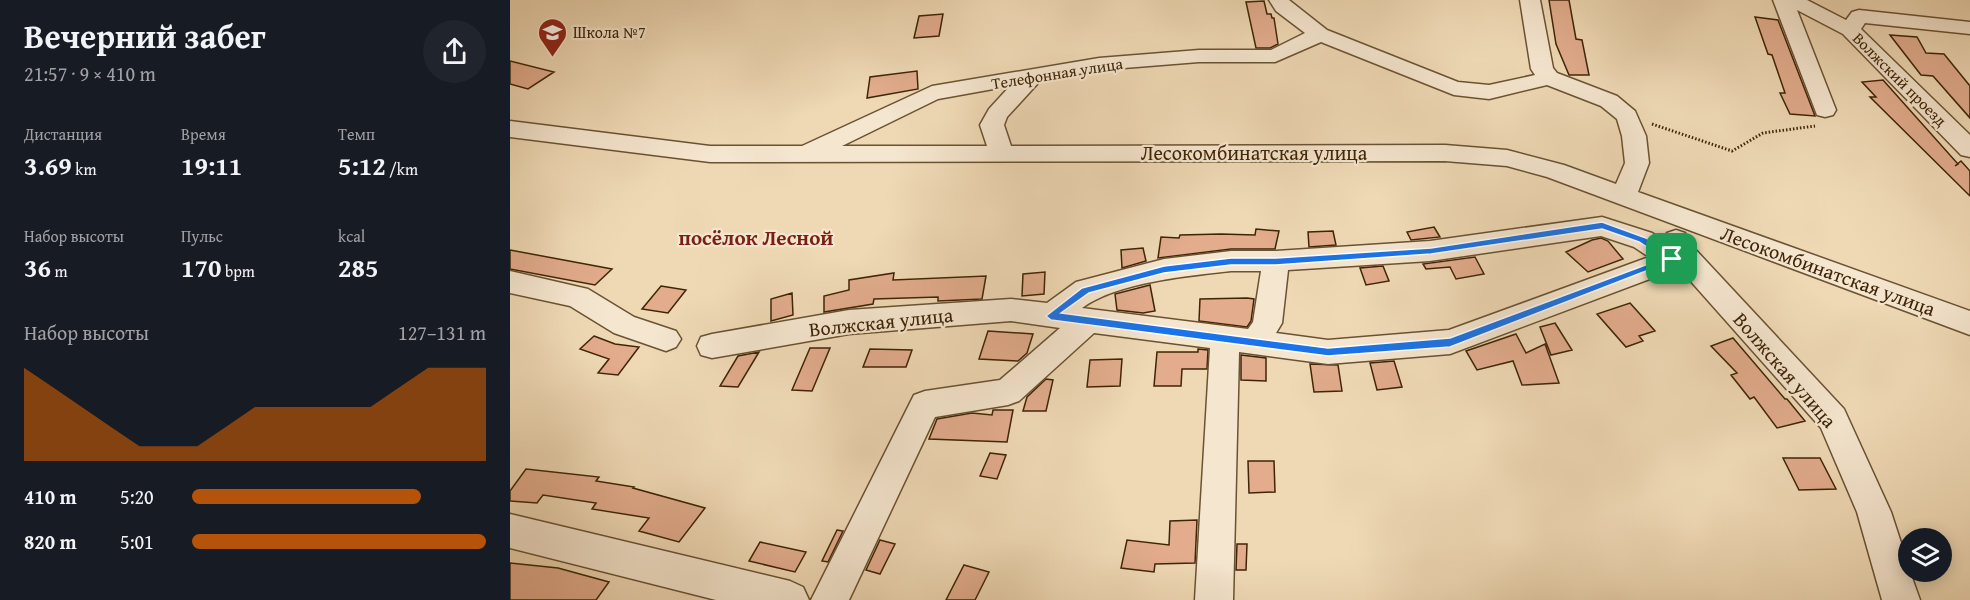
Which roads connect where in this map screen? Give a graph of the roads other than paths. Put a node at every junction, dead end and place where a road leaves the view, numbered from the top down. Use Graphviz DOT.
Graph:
graph roads {
  1 [pos="1279,0"];
  2 [pos="1530,0"];
  3 [pos="1783,0"];
  4 [pos="1792,0"];
  5 [pos="1970,28"];
  6 [pos="1850,30"];
  7 [pos="1320,34"];
  8 [pos="1033,75"];
  9 [pos="1549,78"];
  10 [pos="1825,110"];
  11 [pos="510,129"];
  12 [pos="1970,149"];
  13 [pos="804,154"];
  14 [pos="1002,154"];
  15 [pos="1624,196"];
  16 [pos="1659,209"];
  17 [pos="1678,257"];
  18 [pos="1276,261"];
  19 [pos="510,282"];
  20 [pos="1051,316"];
  21 [pos="1087,321"];
  22 [pos="1970,323"];
  23 [pos="666,339"];
  24 [pos="1241,341"];
  25 [pos="712,346"];
  26 [pos="510,531"];
  27 [pos="790,600"];
  28 [pos="830,600"];
  29 [pos="1214,600"];
  30 [pos="1901,600"];
  1 -- 7 [label="street"];
  2 -- 9 [label="street"];
  3 -- 10 [label="street"];
  4 -- 6 [label="street, Волжский проезд"];
  5 -- 6 [label="street"];
  6 -- 12 [label="street, Волжский проезд"];
  7 -- 8 [label="street, Телефонная улица"];
  7 -- 9 [label="street"];
  8 -- 13 [label="street, Телефонная улица"];
  8 -- 14 [label="street"];
  9 -- 15 [label="street"];
  11 -- 13 [label="street, Лесокомбинатская улица"];
  13 -- 14 [label="street, Лесокомбинатская улица"];
  14 -- 15 [label="street, Лесокомбинатская улица"];
  15 -- 16 [label="street, Лесокомбинатская улица"];
  16 -- 17 [label="street, Волжская улица"];
  16 -- 22 [label="street, Лесокомбинатская улица"];
  17 -- 18 [label="street"];
  17 -- 24 [label="street, Волжская улица"];
  17 -- 30 [label="street, Волжская улица"];
  18 -- 20 [label="street"];
  18 -- 24 [label="street"];
  19 -- 23 [label="street"];
  20 -- 21 [label="street, Волжская улица"];
  20 -- 25 [label="street, Волжская улица"];
  21 -- 24 [label="street, Волжская улица"];
  21 -- 28 [label="street"];
  24 -- 29 [label="street"];
  26 -- 27 [label="street"];
}
